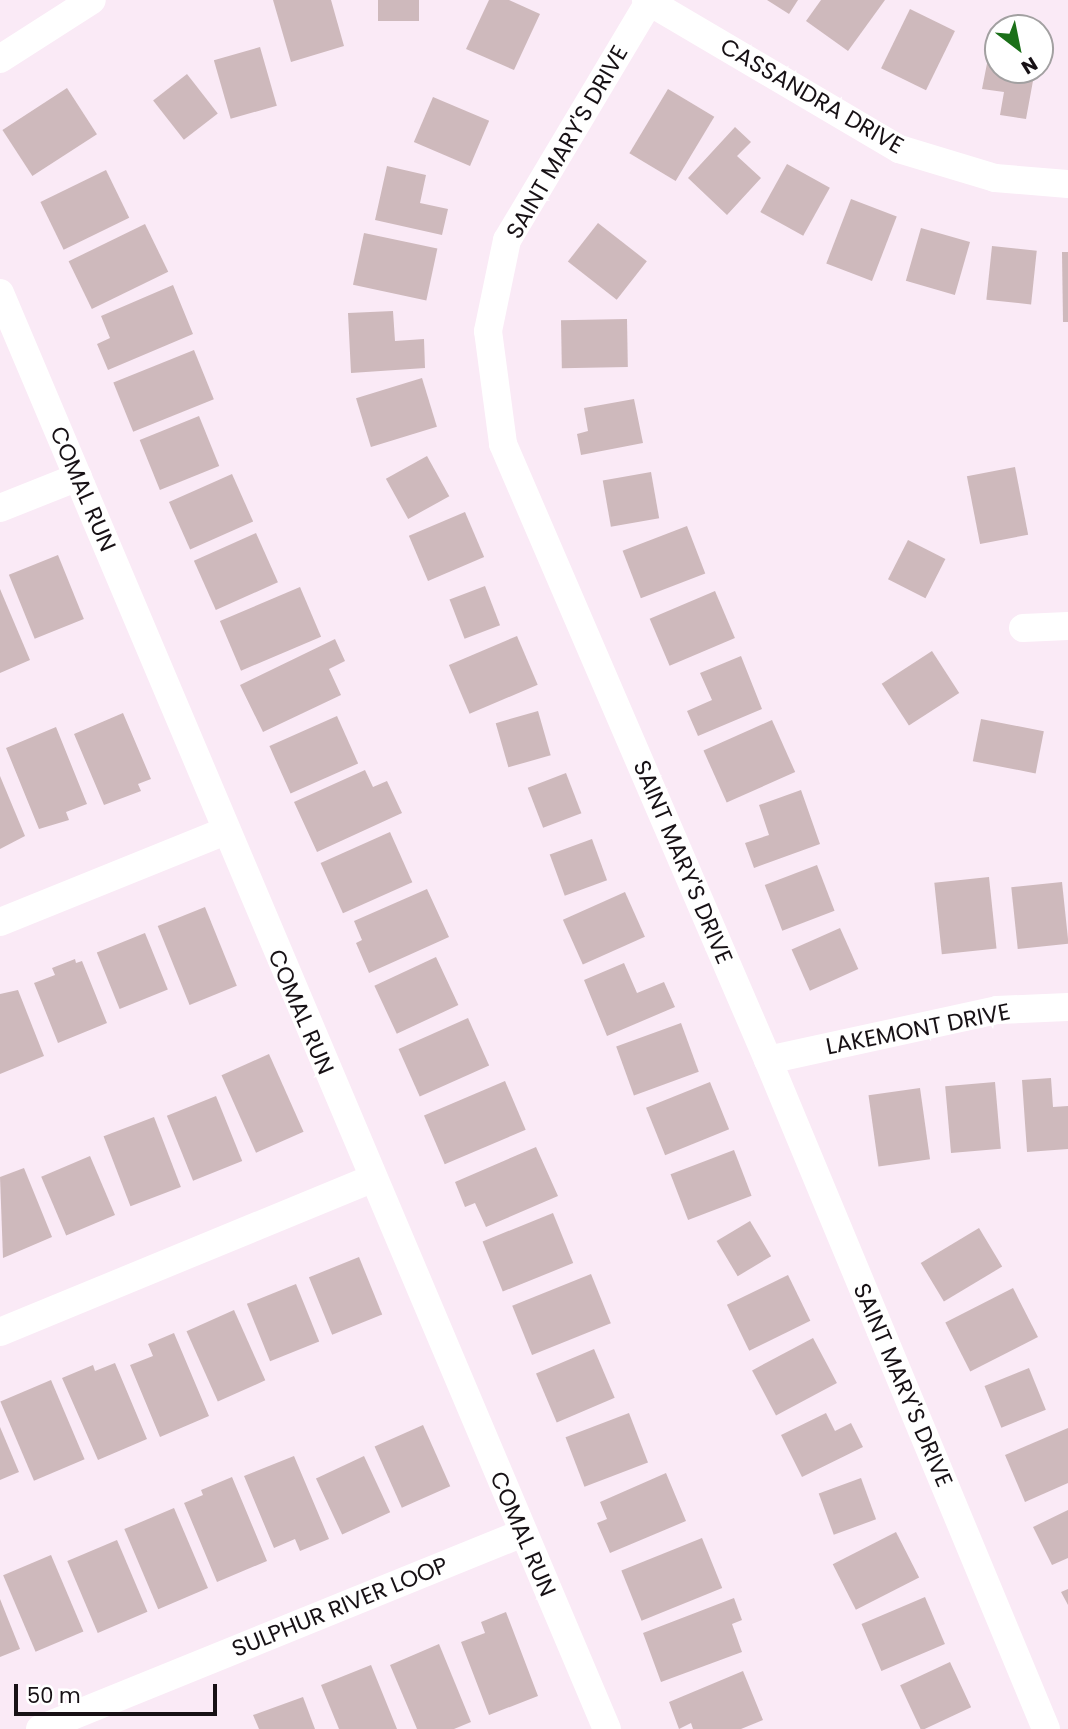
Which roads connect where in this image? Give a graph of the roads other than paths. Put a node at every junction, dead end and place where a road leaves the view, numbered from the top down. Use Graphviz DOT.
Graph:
graph roads {
  1 [pos="92,0"];
  2 [pos="648,1"];
  3 [pos="0,59"];
  4 [pos="1068,184"];
  5 [pos="0,293"];
  6 [pos="78,477"];
  7 [pos="0,509"];
  8 [pos="1068,626"];
  9 [pos="1023,628"];
  10 [pos="225,831"];
  11 [pos="0,922"];
  12 [pos="1068,1007"];
  13 [pos="768,1060"];
  14 [pos="371,1179"];
  15 [pos="0,1332"];
  16 [pos="523,1533"];
  17 [pos="40,1729"];
  18 [pos="607,1729"];
  19 [pos="1046,1729"];
  1 -- 3 [label="street"];
  2 -- 4 [label="street, CASSANDRA DRIVE"];
  2 -- 13 [label="street, SAINT MARY'S DRIVE"];
  5 -- 6 [label="street, COMAL RUN"];
  6 -- 7 [label="street"];
  6 -- 10 [label="street, COMAL RUN"];
  8 -- 9 [label="street"];
  10 -- 11 [label="street"];
  10 -- 14 [label="street, COMAL RUN"];
  12 -- 13 [label="street, LAKEMONT DRIVE"];
  13 -- 19 [label="street, SAINT MARY'S DRIVE"];
  14 -- 15 [label="street"];
  14 -- 16 [label="street, COMAL RUN"];
  16 -- 17 [label="street, SULPHUR RIVER LOOP"];
  16 -- 18 [label="street, COMAL RUN"];
}
